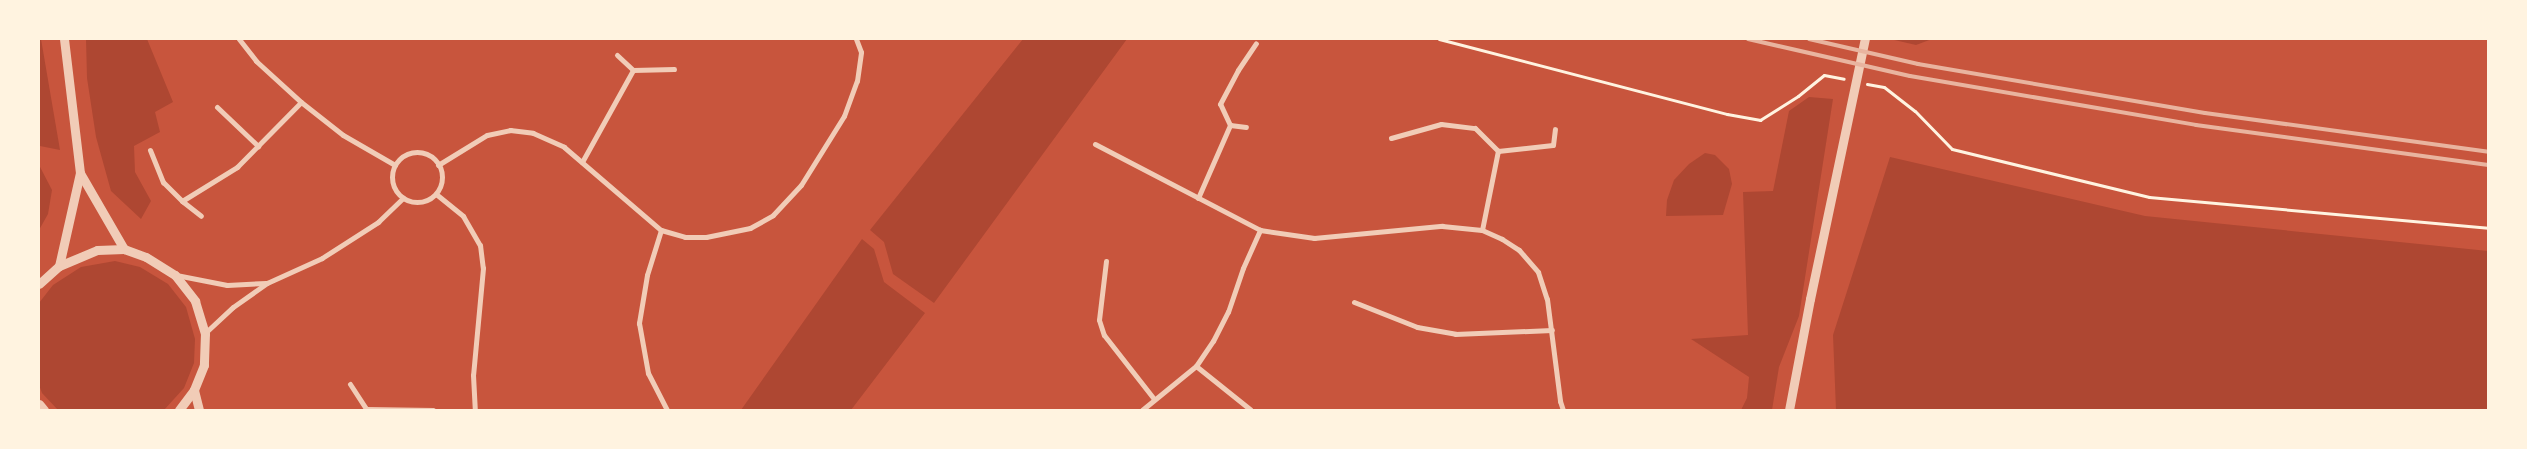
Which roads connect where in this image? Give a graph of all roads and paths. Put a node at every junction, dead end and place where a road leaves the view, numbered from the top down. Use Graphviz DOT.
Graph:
graph roads {
  1 [pos="64,39"];
  2 [pos="240,39"];
  3 [pos="856,39"];
  4 [pos="1439,39"];
  5 [pos="1866,39"];
  6 [pos="1256,43"];
  7 [pos="616,55"];
  8 [pos="633,70"];
  9 [pos="674,70"];
  10 [pos="1850,80"];
  11 [pos="1858,82"];
  12 [pos="301,102"];
  13 [pos="217,107"];
  14 [pos="1230,125"];
  15 [pos="1246,127"];
  16 [pos="1555,129"];
  17 [pos="1391,138"];
  18 [pos="1095,144"];
  19 [pos="258,146"];
  20 [pos="150,150"];
  21 [pos="1498,151"];
  22 [pos="582,162"];
  23 [pos="395,165"];
  24 [pos="438,165"];
  25 [pos="80,173"];
  26 [pos="436,194"];
  27 [pos="403,198"];
  28 [pos="1198,198"];
  29 [pos="182,201"];
  30 [pos="201,216"];
  31 [pos="2488,228"];
  32 [pos="661,230"];
  33 [pos="1260,230"];
  34 [pos="1482,230"];
  35 [pos="124,249"];
  36 [pos="1106,261"];
  37 [pos="59,266"];
  38 [pos="175,275"];
  39 [pos="267,283"];
  40 [pos="39,284"];
  41 [pos="1354,302"];
  42 [pos="1552,330"];
  43 [pos="205,333"];
  44 [pos="1196,366"];
  45 [pos="350,384"];
  46 [pos="194,390"];
  47 [pos="1154,399"];
  48 [pos="39,404"];
  49 [pos="44,410"];
  50 [pos="179,410"];
  51 [pos="200,410"];
  52 [pos="433,410"];
  53 [pos="476,410"];
  54 [pos="667,410"];
  55 [pos="1142,410"];
  56 [pos="1251,410"];
  57 [pos="1563,410"];
  58 [pos="1789,410"];
  1 -- 25 [label="street"];
  2 -- 12 [label="street"];
  3 -- 32 [label="street"];
  4 -- 10 [label="path"];
  5 -- 58 [label="street"];
  6 -- 14 [label="street"];
  7 -- 8 [label="street"];
  8 -- 9 [label="street"];
  8 -- 22 [label="street"];
  11 -- 31 [label="path"];
  12 -- 19 [label="street"];
  12 -- 23 [label="street"];
  13 -- 19 [label="street"];
  14 -- 15 [label="street"];
  14 -- 28 [label="street"];
  16 -- 21 [label="street"];
  17 -- 21 [label="street"];
  18 -- 28 [label="street"];
  19 -- 29 [label="street"];
  20 -- 29 [label="street"];
  21 -- 34 [label="street"];
  22 -- 24 [label="street"];
  22 -- 32 [label="street"];
  23 -- 24 [label="street"];
  23 -- 27 [label="street"];
  24 -- 26 [label="street"];
  25 -- 35 [label="street"];
  25 -- 37 [label="street"];
  26 -- 27 [label="street"];
  26 -- 53 [label="street"];
  27 -- 39 [label="street"];
  28 -- 33 [label="street"];
  29 -- 30 [label="street"];
  32 -- 54 [label="street"];
  33 -- 34 [label="street"];
  33 -- 44 [label="street"];
  34 -- 42 [label="street"];
  35 -- 37 [label="street"];
  35 -- 38 [label="street"];
  36 -- 47 [label="street"];
  37 -- 40 [label="street"];
  38 -- 39 [label="street"];
  38 -- 43 [label="street"];
  39 -- 43 [label="street"];
  41 -- 42 [label="street"];
  42 -- 57 [label="street"];
  43 -- 46 [label="street"];
  44 -- 47 [label="street"];
  44 -- 56 [label="street"];
  45 -- 52 [label="street"];
  46 -- 50 [label="street"];
  46 -- 51 [label="street"];
  47 -- 55 [label="street"];
  48 -- 49 [label="street"];
}
